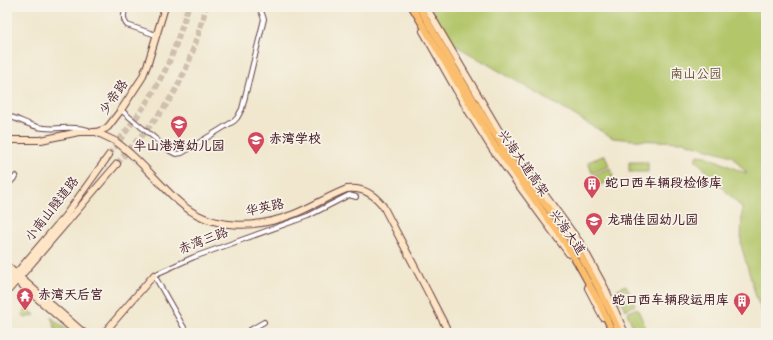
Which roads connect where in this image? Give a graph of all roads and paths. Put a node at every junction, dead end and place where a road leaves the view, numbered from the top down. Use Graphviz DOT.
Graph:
graph roads {
  1 [pos="126,7"];
  2 [pos="165,7"];
  3 [pos="257,7"];
  4 [pos="411,7"];
  5 [pos="419,7"];
  6 [pos="426,7"];
  7 [pos="156,36"];
  8 [pos="122,110"];
  9 [pos="7,116"];
  10 [pos="96,132"];
  11 [pos="7,140"];
  12 [pos="109,155"];
  13 [pos="117,164"];
  14 [pos="16,176"];
  15 [pos="7,186"];
  16 [pos="356,197"];
  17 [pos="7,266"];
  18 [pos="7,272"];
  19 [pos="154,275"];
  20 [pos="16,277"];
  21 [pos="7,284"];
  22 [pos="7,292"];
  23 [pos="264,322"];
  24 [pos="77,333"];
  25 [pos="84,333"];
  26 [pos="104,333"];
  27 [pos="187,333"];
  28 [pos="245,333"];
  29 [pos="449,333"];
  30 [pos="611,333"];
  31 [pos="620,333"];
  32 [pos="626,333"];
  1 -- 7 [label="street"];
  2 -- 7 [label="street, 少帝路"];
  3 -- 8 [label="street"];
  4 -- 30 [label="main road, 兴海大道高架"];
  5 -- 31 [label="main road, 兴海大道高架"];
  6 -- 32 [label="street, 兴海大道"];
  7 -- 8 [label="street, 少帝路"];
  8 -- 10 [label="street, 少帝路"];
  9 -- 10 [label="street, 华英路"];
  10 -- 11 [label="street, 少帝路"];
  10 -- 29 [label="street, 华英路, bridge"];
  12 -- 20 [label="street, 小南山隧道路"];
  13 -- 20 [label="street, 小南山隧道路"];
  14 -- 15 [label="street"];
  16 -- 19 [label="street, 赤湾三路"];
  17 -- 20 [label="street"];
  18 -- 20 [label="street"];
  19 -- 26 [label="street, 赤湾三路"];
  19 -- 27 [label="street"];
  20 -- 21 [label="street"];
  20 -- 22 [label="street"];
  20 -- 24 [label="street"];
  20 -- 25 [label="street"];
  23 -- 28 [label="street"];
}
